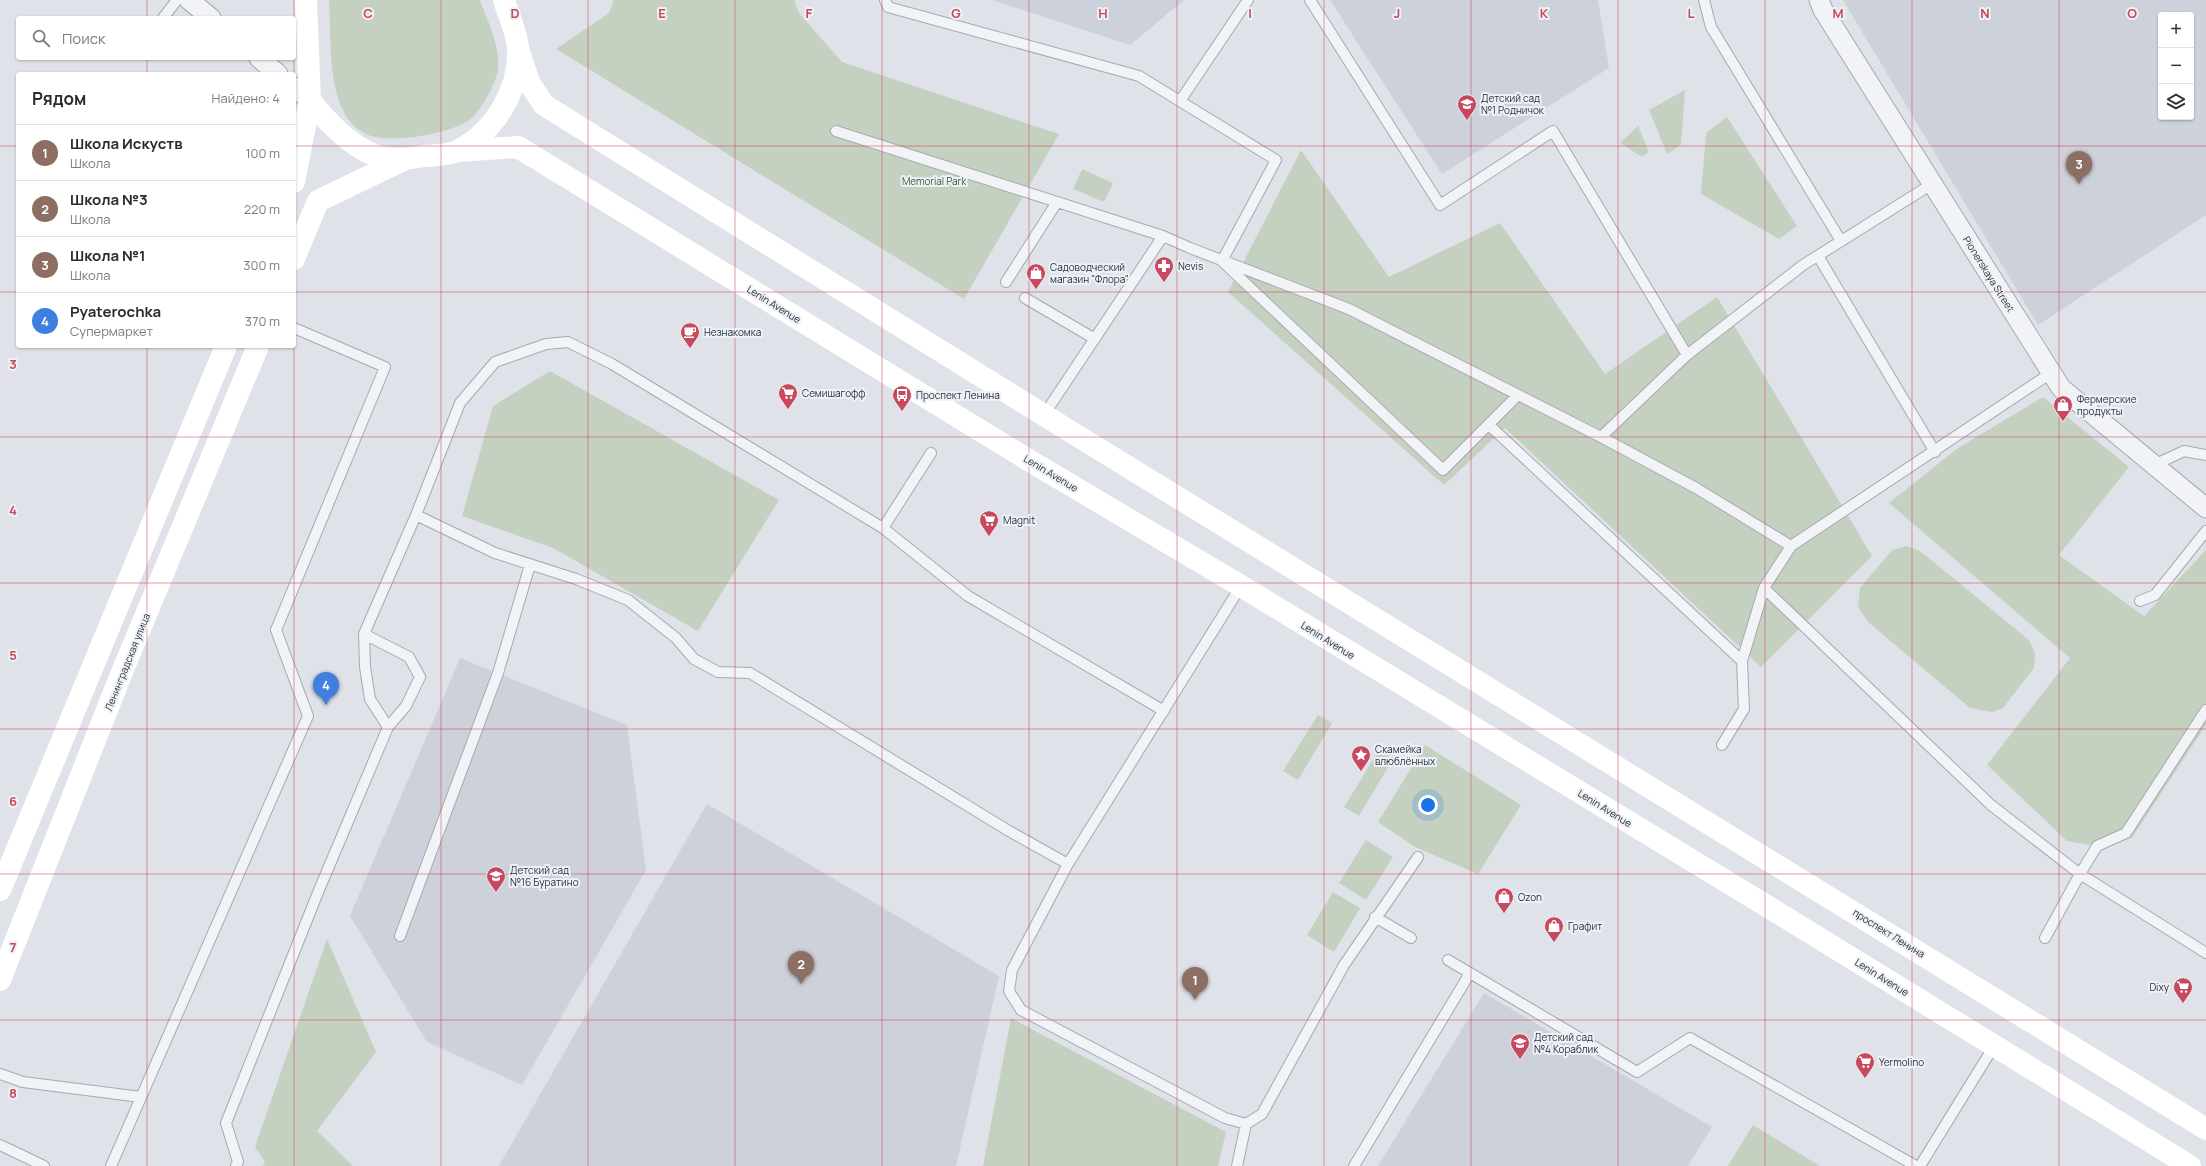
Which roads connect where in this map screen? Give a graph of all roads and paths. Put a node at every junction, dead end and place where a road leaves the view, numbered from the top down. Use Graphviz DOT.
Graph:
graph roads {
  1 [pos="177,0"];
  2 [pos="189,0"];
  3 [pos="306,0"];
  4 [pos="504,0"];
  5 [pos="885,0"];
  6 [pos="1248,0"];
  7 [pos="1310,0"];
  8 [pos="1704,0"];
  9 [pos="1819,0"];
  10 [pos="165,16"];
  11 [pos="209,16"];
  12 [pos="518,49"];
  13 [pos="261,60"];
  14 [pos="276,72"];
  15 [pos="302,94"];
  16 [pos="1180,101"];
  17 [pos="836,131"];
  18 [pos="457,151"];
  19 [pos="296,160"];
  20 [pos="403,160"];
  21 [pos="1932,184"];
  22 [pos="1057,202"];
  23 [pos="1163,236"];
  24 [pos="1841,241"];
  25 [pos="296,254"];
  26 [pos="1818,256"];
  27 [pos="1222,261"];
  28 [pos="1006,282"];
  29 [pos="1025,298"];
  30 [pos="296,329"];
  31 [pos="1095,340"];
  32 [pos="225,348"];
  33 [pos="257,348"];
  34 [pos="1687,355"];
  35 [pos="2051,373"];
  36 [pos="1518,395"];
  37 [pos="1044,415"];
  38 [pos="1489,425"];
  39 [pos="1601,437"];
  40 [pos="1935,452"];
  41 [pos="931,453"];
  42 [pos="2206,455"];
  43 [pos="2154,465"];
  44 [pos="2206,508"];
  45 [pos="416,516"];
  46 [pos="883,528"];
  47 [pos="2206,531"];
  48 [pos="1791,546"];
  49 [pos="530,565"];
  50 [pos="1241,586"];
  51 [pos="1764,588"];
  52 [pos="2140,601"];
  53 [pos="364,634"];
  54 [pos="1742,661"];
  55 [pos="2206,710"];
  56 [pos="1164,711"];
  57 [pos="388,727"];
  58 [pos="1722,745"];
  59 [pos="1418,856"];
  60 [pos="1068,864"];
  61 [pos="2080,874"];
  62 [pos="0,890"];
  63 [pos="1375,916"];
  64 [pos="400,936"];
  65 [pos="1411,938"];
  66 [pos="2044,938"];
  67 [pos="2206,953"];
  68 [pos="1448,960"];
  69 [pos="1470,973"];
  70 [pos="0,980"];
  71 [pos="1994,1046"];
  72 [pos="0,1074"];
  73 [pos="141,1097"];
  74 [pos="1246,1124"];
  75 [pos="2206,1129"];
  76 [pos="0,1145"];
  77 [pos="44,1166"];
  78 [pos="111,1166"];
  79 [pos="236,1166"];
  80 [pos="1237,1166"];
  81 [pos="1354,1166"];
  82 [pos="1916,1166"];
  83 [pos="1920,1166"];
  84 [pos="2190,1166"];
  1 -- 10 [label="lane"];
  2 -- 11 [label="street"];
  3 -- 15 [label="main road"];
  4 -- 12 [label="main road"];
  5 -- 16 [label="lane"];
  6 -- 16 [label="lane"];
  7 -- 34 [label="lane"];
  8 -- 24 [label="lane"];
  9 -- 21 [label="street, Pionerskaya Street"];
  12 -- 18 [label="main road"];
  12 -- 37 [label="main road"];
  13 -- 14 [label="street"];
  15 -- 19 [label="main road"];
  15 -- 20 [label="main road"];
  16 -- 27 [label="lane"];
  17 -- 22 [label="lane"];
  18 -- 20 [label="main road, Lenin Avenue"];
  18 -- 50 [label="main road, Lenin Avenue"];
  20 -- 25 [label="main road"];
  21 -- 24 [label="lane"];
  21 -- 35 [label="street, Pionerskaya Street"];
  22 -- 23 [label="lane"];
  22 -- 28 [label="lane"];
  23 -- 27 [label="lane"];
  23 -- 31 [label="lane"];
  24 -- 26 [label="lane"];
  26 -- 34 [label="lane"];
  26 -- 40 [label="lane"];
  27 -- 36 [label="lane"];
  27 -- 38 [label="lane"];
  29 -- 31 [label="lane"];
  30 -- 73 [label="lane"];
  31 -- 37 [label="lane"];
  32 -- 62 [label="main road"];
  33 -- 70 [label="main road, Ленинградская улица"];
  34 -- 39 [label="lane"];
  35 -- 40 [label="lane"];
  35 -- 43 [label="street, Pionerskaya Street"];
  36 -- 38 [label="lane"];
  36 -- 39 [label="lane"];
  37 -- 75 [label="main road"];
  38 -- 54 [label="lane"];
  39 -- 48 [label="lane"];
  40 -- 48 [label="lane"];
  41 -- 46 [label="lane"];
  42 -- 43 [label="lane"];
  43 -- 44 [label="street, Pionerskaya Street"];
  45 -- 46 [label="lane"];
  45 -- 49 [label="lane"];
  45 -- 53 [label="lane"];
  46 -- 56 [label="lane"];
  47 -- 52 [label="lane"];
  48 -- 51 [label="lane"];
  49 -- 60 [label="lane"];
  49 -- 64 [label="lane"];
  50 -- 56 [label="lane"];
  50 -- 71 [label="main road, Lenin Avenue"];
  51 -- 54 [label="lane"];
  51 -- 61 [label="lane"];
  53 -- 57 [label="lane"];
  53 -- 57 [label="lane"];
  54 -- 58 [label="lane"];
  55 -- 61 [label="lane"];
  56 -- 60 [label="lane"];
  57 -- 79 [label="lane"];
  59 -- 63 [label="lane"];
  60 -- 74 [label="lane"];
  61 -- 66 [label="lane"];
  61 -- 67 [label="lane"];
  63 -- 65 [label="lane"];
  63 -- 74 [label="lane"];
  68 -- 69 [label="lane"];
  69 -- 81 [label="lane"];
  69 -- 82 [label="lane"];
  71 -- 83 [label="lane"];
  71 -- 84 [label="main road, Lenin Avenue"];
  72 -- 73 [label="lane"];
  73 -- 78 [label="lane"];
  74 -- 80 [label="lane"];
  76 -- 77 [label="lane"];
}
